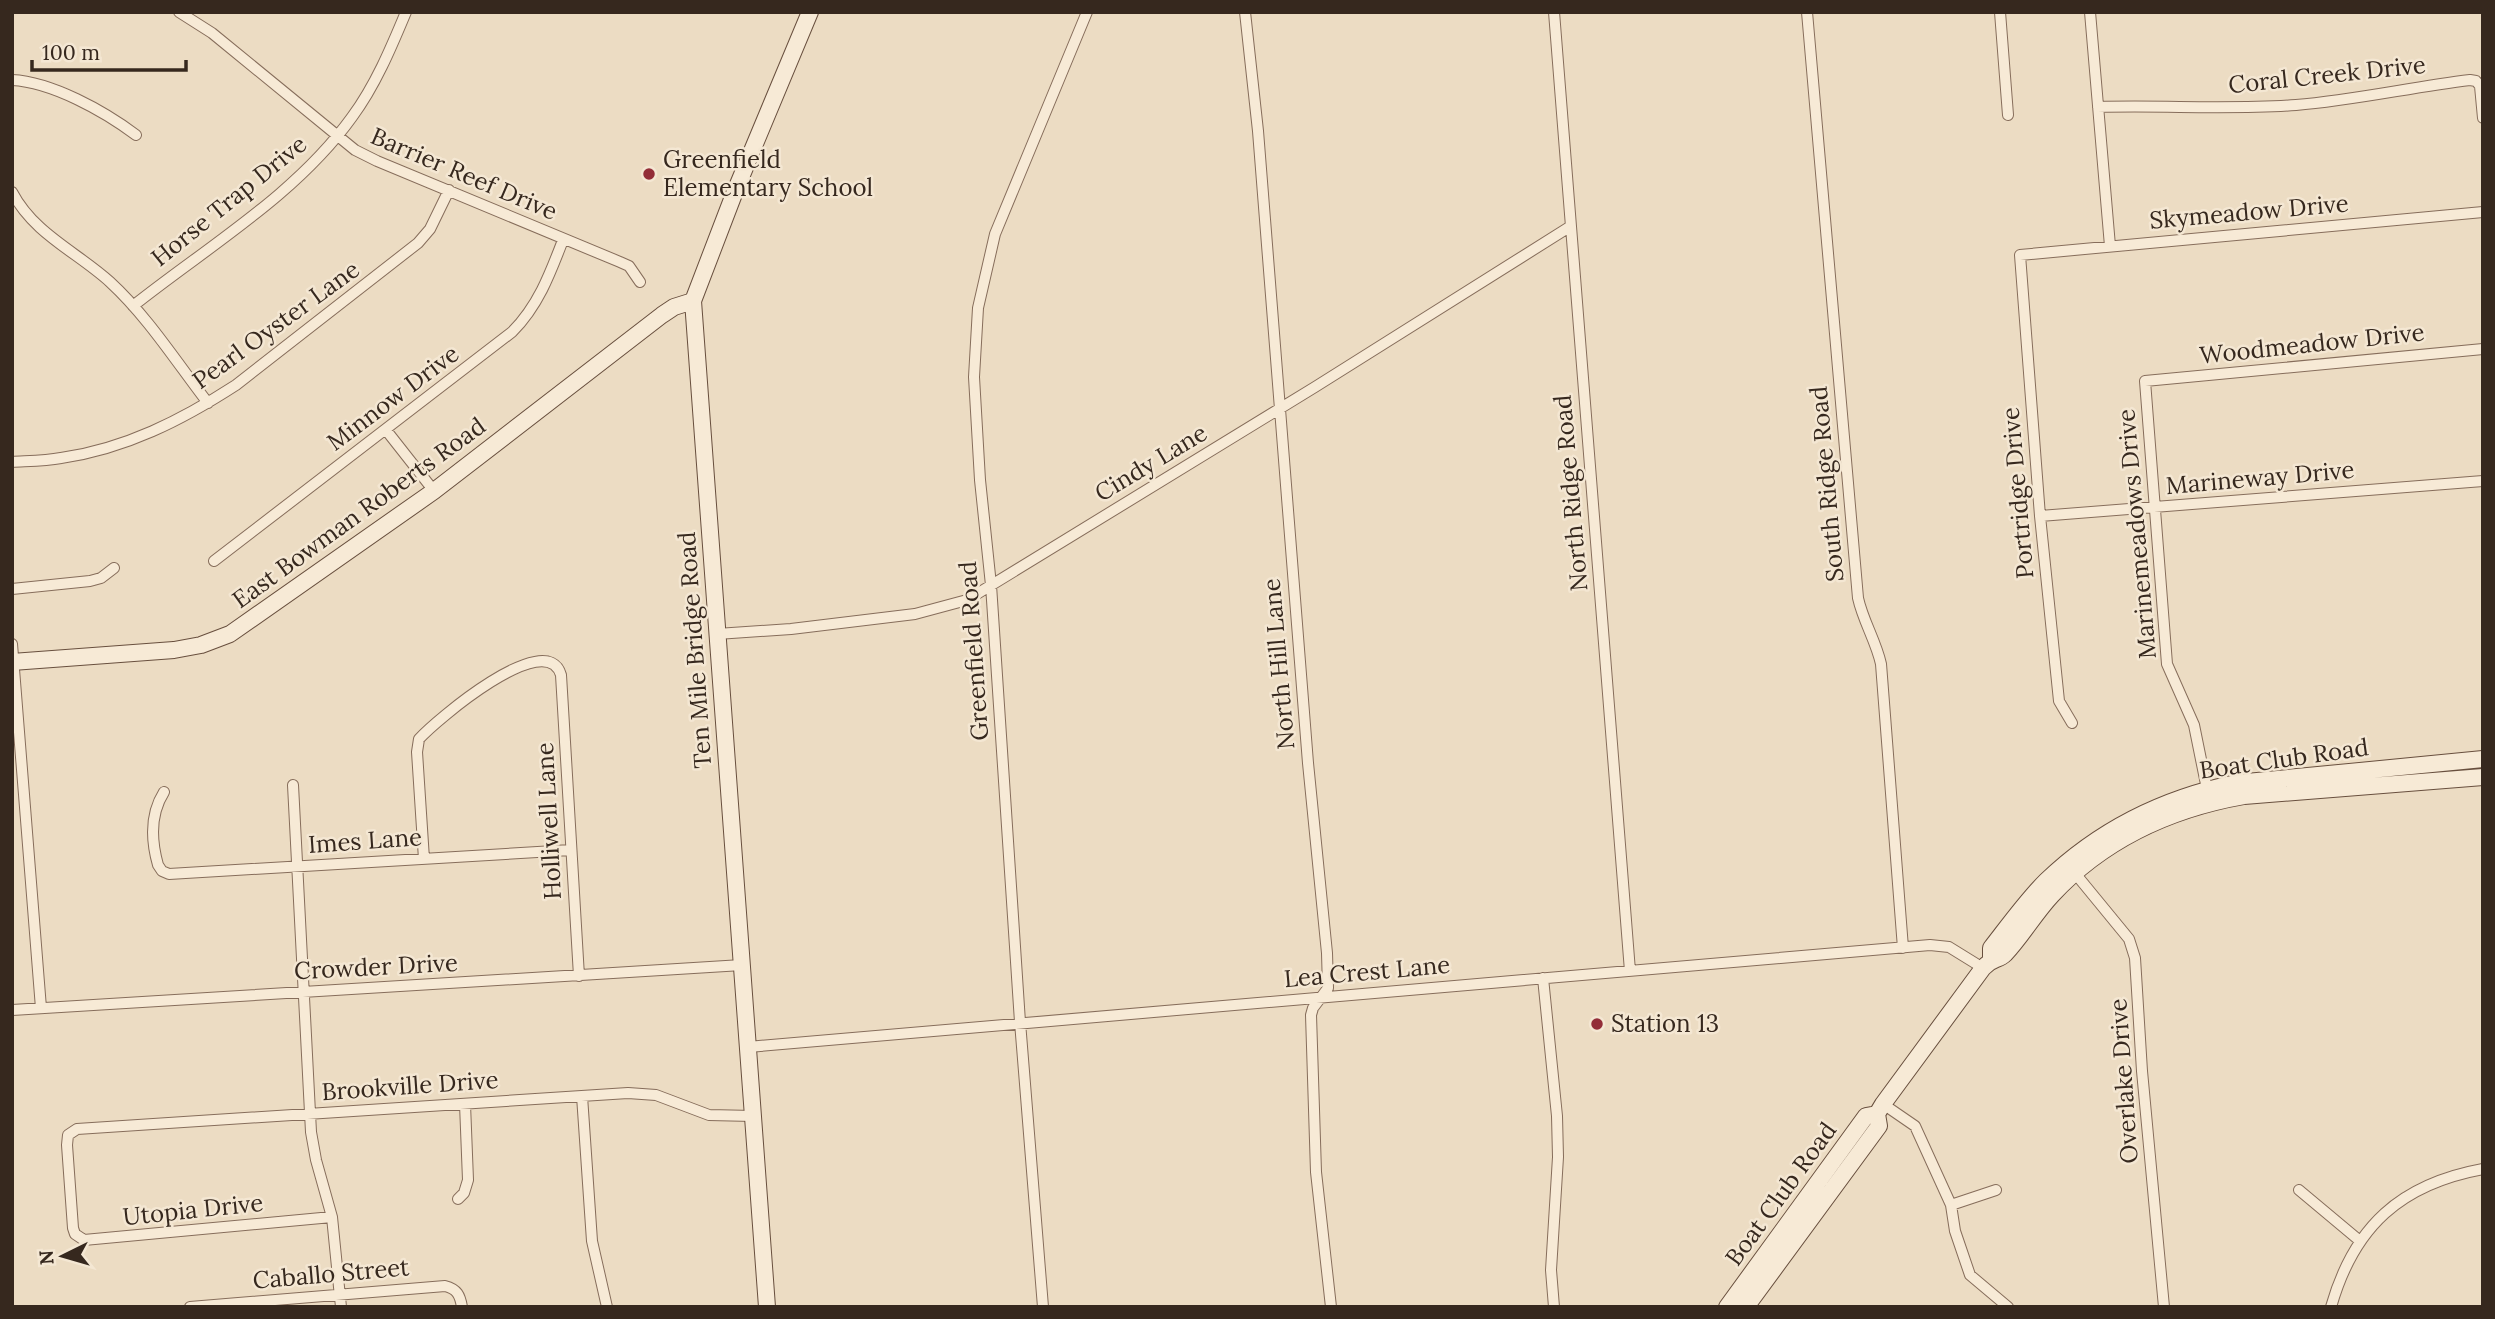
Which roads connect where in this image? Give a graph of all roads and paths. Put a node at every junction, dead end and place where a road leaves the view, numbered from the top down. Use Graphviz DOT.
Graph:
graph roads {
  1 [pos="179,12"];
  2 [pos="810,12"];
  3 [pos="1087,12"];
  4 [pos="1245,12"];
  5 [pos="1554,12"];
  6 [pos="1807,12"];
  7 [pos="2000,12"];
  8 [pos="2090,12"];
  9 [pos="403,13"];
  10 [pos="12,80"];
  11 [pos="2098,107"];
  12 [pos="2008,115"];
  13 [pos="2483,118"];
  14 [pos="136,135"];
  15 [pos="337,137"];
  16 [pos="449,190"];
  17 [pos="12,192"];
  18 [pos="2483,212"];
  19 [pos="1571,226"];
  20 [pos="563,240"];
  21 [pos="2109,246"];
  22 [pos="2020,255"];
  23 [pos="640,282"];
  24 [pos="693,301"];
  25 [pos="133,306"];
  26 [pos="2483,349"];
  27 [pos="2145,381"];
  28 [pos="208,403"];
  29 [pos="1279,409"];
  30 [pos="386,430"];
  31 [pos="12,462"];
  32 [pos="2483,481"];
  33 [pos="434,491"];
  34 [pos="2155,508"];
  35 [pos="2040,516"];
  36 [pos="214,561"];
  37 [pos="114,568"];
  38 [pos="991,586"];
  39 [pos="12,589"];
  40 [pos="717,634"];
  41 [pos="12,644"];
  42 [pos="13,662"];
  43 [pos="2072,723"];
  44 [pos="2483,759"];
  45 [pos="2483,777"];
  46 [pos="293,785"];
  47 [pos="164,792"];
  48 [pos="2208,796"];
  49 [pos="571,850"];
  50 [pos="424,859"];
  51 [pos="298,867"];
  52 [pos="2074,872"];
  53 [pos="1903,948"];
  54 [pos="1987,963"];
  55 [pos="741,965"];
  56 [pos="1630,971"];
  57 [pos="579,976"];
  58 [pos="1543,978"];
  59 [pos="305,993"];
  60 [pos="1321,998"];
  61 [pos="41,1007"];
  62 [pos="12,1010"];
  63 [pos="1020,1022"];
  64 [pos="748,1047"];
  65 [pos="582,1096"];
  66 [pos="465,1104"];
  67 [pos="1880,1109"];
  68 [pos="310,1114"];
  69 [pos="753,1116"];
  70 [pos="68,1135"];
  71 [pos="2483,1169"];
  72 [pos="1996,1190"];
  73 [pos="2299,1190"];
  74 [pos="458,1199"];
  75 [pos="1951,1205"];
  76 [pos="332,1217"];
  77 [pos="2360,1241"];
  78 [pos="341,1301"];
  79 [pos="211,1306"];
  80 [pos="190,1307"];
  81 [pos="463,1307"];
  82 [pos="607,1307"];
  83 [pos="767,1307"];
  84 [pos="1044,1307"];
  85 [pos="1331,1307"];
  86 [pos="1554,1307"];
  87 [pos="1727,1307"];
  88 [pos="1746,1307"];
  89 [pos="2008,1307"];
  90 [pos="2164,1307"];
  91 [pos="2331,1307"];
  1 -- 15 [label="street, Barrier Reef Drive"];
  2 -- 24 [label="street, Ten Mile Bridge Road"];
  3 -- 38 [label="street, Greenfield Road"];
  4 -- 29 [label="street, North Hill Lane"];
  5 -- 19 [label="street, North Ridge Road"];
  6 -- 53 [label="street, South Ridge Road"];
  7 -- 12 [label="street"];
  8 -- 11 [label="street"];
  9 -- 15 [label="street, Horse Trap Drive"];
  10 -- 14 [label="street"];
  11 -- 13 [label="street, Coral Creek Drive"];
  11 -- 21 [label="street"];
  15 -- 16 [label="street, Barrier Reef Drive"];
  15 -- 25 [label="street, Horse Trap Drive"];
  16 -- 20 [label="street, Barrier Reef Drive"];
  16 -- 28 [label="street, Pearl Oyster Lane"];
  17 -- 25 [label="street"];
  18 -- 21 [label="street, Skymeadow Drive"];
  19 -- 29 [label="street, Cindy Lane"];
  19 -- 56 [label="street, North Ridge Road"];
  20 -- 23 [label="street, Barrier Reef Drive"];
  20 -- 30 [label="street, Minnow Drive"];
  21 -- 22 [label="street, Skymeadow Drive"];
  22 -- 35 [label="street, Portridge Drive"];
  24 -- 33 [label="street, East Bowman Roberts Road"];
  24 -- 40 [label="street, Ten Mile Bridge Road"];
  25 -- 28 [label="street"];
  26 -- 27 [label="street, Woodmeadow Drive"];
  27 -- 34 [label="street, Marinemeadows Drive"];
  28 -- 31 [label="street, Pearl Oyster Lane"];
  29 -- 38 [label="street, Cindy Lane"];
  29 -- 60 [label="street, North Hill Lane"];
  30 -- 33 [label="street"];
  30 -- 36 [label="street, Minnow Drive"];
  32 -- 34 [label="street, Marineway Drive"];
  33 -- 42 [label="street, East Bowman Roberts Road"];
  34 -- 35 [label="street, Marineway Drive"];
  34 -- 48 [label="street, Marinemeadows Drive"];
  35 -- 43 [label="street, Portridge Drive"];
  37 -- 39 [label="street"];
  38 -- 40 [label="street, Cindy Lane"];
  38 -- 63 [label="street, Greenfield Road"];
  40 -- 55 [label="street, Ten Mile Bridge Road"];
  41 -- 42 [label="street"];
  42 -- 61 [label="street"];
  44 -- 48 [label="street, Boat Club Road"];
  45 -- 48 [label="street, Boat Club Road"];
  46 -- 51 [label="street"];
  47 -- 51 [label="street, Imes Lane"];
  48 -- 52 [label="street, Boat Club Road"];
  48 -- 54 [label="street, Boat Club Road"];
  49 -- 50 [label="street, Imes Lane"];
  49 -- 50 [label="street, Holliwell Lane"];
  49 -- 57 [label="street, Holliwell Lane"];
  50 -- 51 [label="street, Imes Lane"];
  51 -- 59 [label="street"];
  52 -- 54 [label="street, Boat Club Road"];
  52 -- 90 [label="street, Overlake Drive"];
  53 -- 54 [label="street, Lea Crest Lane"];
  53 -- 56 [label="street, Lea Crest Lane"];
  54 -- 67 [label="street, Boat Club Road"];
  55 -- 57 [label="street, Crowder Drive"];
  55 -- 64 [label="street, Ten Mile Bridge Road"];
  56 -- 58 [label="street, Lea Crest Lane"];
  57 -- 59 [label="street, Crowder Drive"];
  58 -- 60 [label="street, Lea Crest Lane"];
  58 -- 86 [label="street"];
  59 -- 61 [label="street, Crowder Drive"];
  59 -- 68 [label="street"];
  60 -- 63 [label="street, Lea Crest Lane"];
  60 -- 85 [label="street, North Hill Lane"];
  61 -- 62 [label="street, Crowder Drive"];
  63 -- 64 [label="street, Lea Crest Lane"];
  63 -- 84 [label="street, Greenfield Road"];
  64 -- 69 [label="street, Ten Mile Bridge Road"];
  65 -- 66 [label="street, Brookville Drive"];
  65 -- 69 [label="street, Brookville Drive"];
  65 -- 82 [label="street"];
  66 -- 68 [label="street, Brookville Drive"];
  66 -- 74 [label="street"];
  67 -- 75 [label="street"];
  67 -- 87 [label="street, Boat Club Road"];
  67 -- 88 [label="street, Boat Club Road"];
  68 -- 70 [label="street, Brookville Drive"];
  68 -- 76 [label="street"];
  69 -- 83 [label="street, Ten Mile Bridge Road"];
  70 -- 76 [label="street, Utopia Drive"];
  71 -- 77 [label="street"];
  72 -- 75 [label="street"];
  73 -- 77 [label="street"];
  75 -- 89 [label="street"];
  76 -- 78 [label="street"];
  77 -- 91 [label="street"];
  78 -- 79 [label="street, Caballo Street"];
  78 -- 81 [label="street, Caballo Street"];
  79 -- 80 [label="street, Caballo Street"];
}
